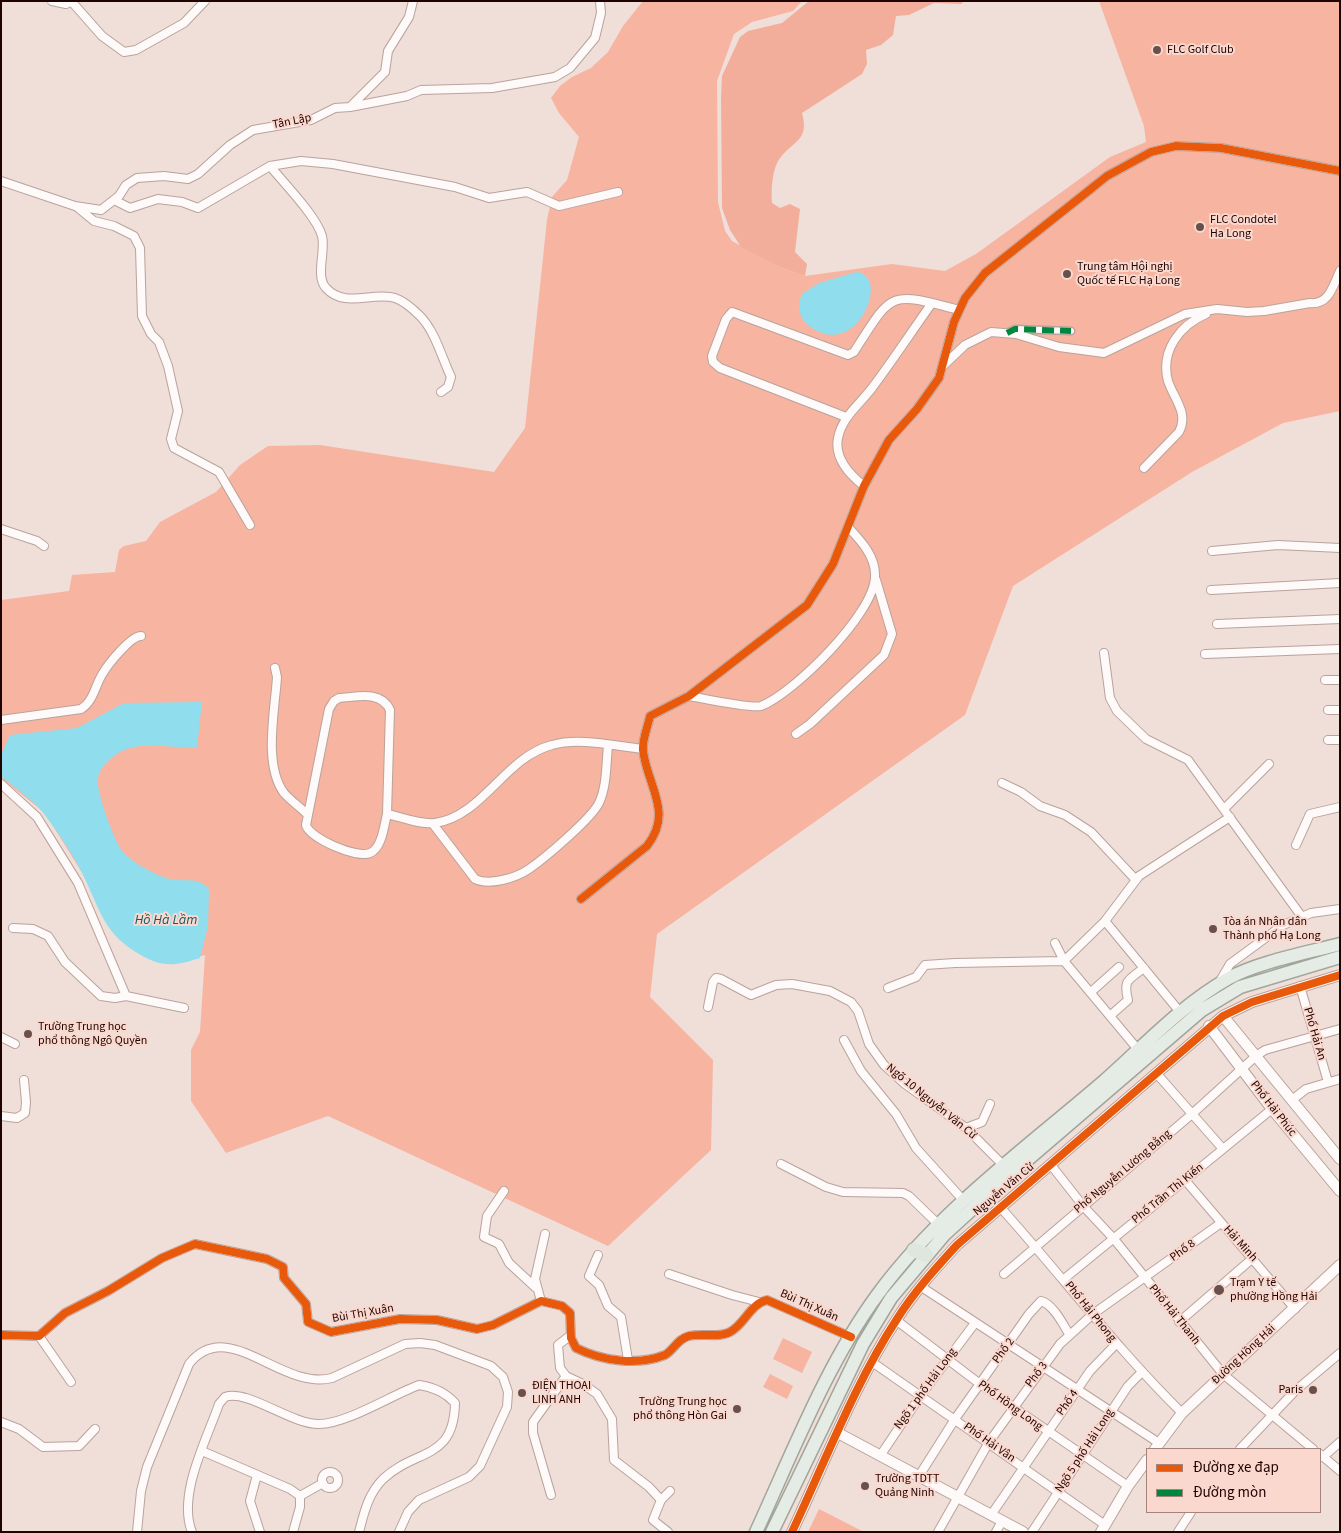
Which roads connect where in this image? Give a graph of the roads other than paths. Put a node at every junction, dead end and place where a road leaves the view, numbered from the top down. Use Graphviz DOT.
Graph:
graph roads {
  1 [pos="52,1"];
  2 [pos="205,1"];
  3 [pos="413,1"];
  4 [pos="600,1"];
  5 [pos="72,2"];
  6 [pos="350,107"];
  7 [pos="270,166"];
  8 [pos="1340,171"];
  9 [pos="1,181"];
  10 [pos="618,192"];
  11 [pos="114,200"];
  12 [pos="75,206"];
  13 [pos="1340,271"];
  14 [pos="932,303"];
  15 [pos="959,310"];
  16 [pos="1217,310"];
  17 [pos="1072,331"];
  18 [pos="1007,333"];
  19 [pos="942,366"];
  20 [pos="441,392"];
  21 [pos="846,418"];
  22 [pos="1144,468"];
  23 [pos="864,486"];
  24 [pos="250,525"];
  25 [pos="849,528"];
  26 [pos="1,529"];
  27 [pos="44,546"];
  28 [pos="1340,548"];
  29 [pos="1212,550"];
  30 [pos="876,580"];
  31 [pos="1340,583"];
  32 [pos="1210,590"];
  33 [pos="1340,619"];
  34 [pos="1217,624"];
  35 [pos="141,636"];
  36 [pos="1340,649"];
  37 [pos="1104,653"];
  38 [pos="1205,654"];
  39 [pos="276,668"];
  40 [pos="1326,680"];
  41 [pos="1340,680"];
  42 [pos="689,696"];
  43 [pos="1328,710"];
  44 [pos="1340,710"];
  45 [pos="1,720"];
  46 [pos="796,734"];
  47 [pos="1328,740"];
  48 [pos="1340,740"];
  49 [pos="608,746"];
  50 [pos="643,749"];
  51 [pos="1269,764"];
  52 [pos="1,784"];
  53 [pos="1002,784"];
  54 [pos="1340,807"];
  55 [pos="1225,808"];
  56 [pos="308,814"];
  57 [pos="386,814"];
  58 [pos="1230,816"];
  59 [pos="433,824"];
  60 [pos="1296,845"];
  61 [pos="1136,880"];
  62 [pos="581,899"];
  63 [pos="1340,909"];
  64 [pos="1302,917"];
  65 [pos="1105,921"];
  66 [pos="13,928"];
  67 [pos="1055,943"];
  68 [pos="1340,944"];
  69 [pos="1340,957"];
  70 [pos="1064,961"];
  71 [pos="1118,967"];
  72 [pos="1144,968"];
  73 [pos="1340,975"];
  74 [pos="1218,985"];
  75 [pos="1300,986"];
  76 [pos="888,988"];
  77 [pos="1091,992"];
  78 [pos="126,996"];
  79 [pos="708,1007"];
  80 [pos="184,1008"];
  81 [pos="1180,1012"];
  82 [pos="1110,1015"];
  83 [pos="1223,1016"];
  84 [pos="1209,1026"];
  85 [pos="1340,1029"];
  86 [pos="1315,1036"];
  87 [pos="1,1037"];
  88 [pos="844,1040"];
  89 [pos="15,1044"];
  90 [pos="1142,1055"];
  91 [pos="1256,1056"];
  92 [pos="1242,1070"];
  93 [pos="1157,1074"];
  94 [pos="1340,1079"];
  95 [pos="24,1080"];
  96 [pos="1328,1082"];
  97 [pos="1292,1100"];
  98 [pos="990,1104"];
  99 [pos="1272,1109"];
  100 [pos="1192,1114"];
  101 [pos="1,1116"];
  102 [pos="966,1128"];
  103 [pos="1223,1149"];
  104 [pos="1340,1159"];
  105 [pos="781,1164"];
  106 [pos="1051,1164"];
  107 [pos="1005,1166"];
  108 [pos="1185,1180"];
  109 [pos="504,1191"];
  110 [pos="1340,1191"];
  111 [pos="963,1200"];
  112 [pos="1082,1205"];
  113 [pos="1001,1208"];
  114 [pos="1221,1223"];
  115 [pos="939,1225"];
  116 [pos="545,1234"];
  117 [pos="1114,1239"];
  118 [pos="1036,1247"];
  119 [pos="920,1252"];
  120 [pos="598,1256"];
  121 [pos="1253,1258"];
  122 [pos="1340,1265"];
  123 [pos="669,1274"];
  124 [pos="1004,1274"];
  125 [pos="1145,1278"];
  126 [pos="1064,1279"];
  127 [pos="920,1286"];
  128 [pos="535,1287"];
  129 [pos="540,1301"];
  130 [pos="760,1302"];
  131 [pos="1295,1309"];
  132 [pos="1093,1314"];
  133 [pos="896,1320"];
  134 [pos="1179,1322"];
  135 [pos="975,1324"];
  136 [pos="1069,1334"];
  137 [pos="1,1335"];
  138 [pos="571,1335"];
  139 [pos="39,1336"];
  140 [pos="851,1337"];
  141 [pos="1116,1344"];
  142 [pos="1009,1345"];
  143 [pos="1340,1353"];
  144 [pos="947,1358"];
  145 [pos="628,1360"];
  146 [pos="872,1362"];
  147 [pos="1043,1367"];
  148 [pos="1142,1373"];
  149 [pos="1223,1374"];
  150 [pos="566,1376"];
  151 [pos="72,1382"];
  152 [pos="980,1384"];
  153 [pos="1077,1390"];
  154 [pos="921,1395"];
  155 [pos="1013,1408"];
  156 [pos="1110,1412"];
  157 [pos="1182,1413"];
  158 [pos="1271,1416"];
  159 [pos="955,1419"];
  160 [pos="1,1422"];
  161 [pos="94,1429"];
  162 [pos="838,1433"];
  163 [pos="1048,1433"];
  164 [pos="989,1442"];
  165 [pos="1340,1442"];
  166 [pos="1157,1446"];
  167 [pos="1241,1448"];
  168 [pos="1313,1448"];
  169 [pos="202,1451"];
  170 [pos="880,1456"];
  171 [pos="1082,1456"];
  172 [pos="1321,1456"];
  173 [pos="1146,1461"];
  174 [pos="1024,1467"];
  175 [pos="1340,1471"];
  176 [pos="257,1475"];
  177 [pos="919,1476"];
  178 [pos="323,1483"];
  179 [pos="1128,1486"];
  180 [pos="670,1492"];
  181 [pos="1059,1493"];
  182 [pos="551,1495"];
  183 [pos="300,1496"];
  184 [pos="956,1496"];
  185 [pos="789,1497"];
  186 [pos="661,1500"];
  187 [pos="805,1505"];
  188 [pos="1191,1513"];
  189 [pos="991,1515"];
  190 [pos="1002,1521"];
  191 [pos="1103,1528"];
  192 [pos="138,1532"];
  193 [pos="192,1532"];
  194 [pos="260,1532"];
  195 [pos="292,1532"];
  196 [pos="359,1532"];
  197 [pos="399,1532"];
  198 [pos="668,1532"];
  199 [pos="756,1532"];
  200 [pos="772,1532"];
  201 [pos="792,1532"];
  202 [pos="938,1532"];
  203 [pos="996,1532"];
  204 [pos="1022,1532"];
  205 [pos="1032,1532"];
  206 [pos="1178,1532"];
  1 -- 5 [label="street"];
  2 -- 5 [label="street"];
  3 -- 6 [label="street"];
  4 -- 6 [label="street, Tân Lập"];
  6 -- 11 [label="street, Tân Lập"];
  7 -- 10 [label="street"];
  7 -- 11 [label="street"];
  7 -- 20 [label="street"];
  8 -- 15 [label="street"];
  9 -- 12 [label="street, Tân Lập"];
  11 -- 12 [label="street, Tân Lập"];
  12 -- 24 [label="street"];
  13 -- 16 [label="street"];
  14 -- 15 [label="street"];
  14 -- 21 [label="street"];
  14 -- 21 [label="street"];
  15 -- 19 [label="street"];
  16 -- 18 [label="street"];
  16 -- 22 [label="street"];
  17 -- 18 [label="street"];
  18 -- 19 [label="street"];
  19 -- 23 [label="street"];
  21 -- 23 [label="street"];
  23 -- 25 [label="street"];
  25 -- 30 [label="street"];
  25 -- 42 [label="street"];
  26 -- 27 [label="street"];
  28 -- 29 [label="street"];
  30 -- 42 [label="street"];
  30 -- 46 [label="street"];
  31 -- 32 [label="street"];
  33 -- 34 [label="street"];
  35 -- 45 [label="street"];
  36 -- 38 [label="street"];
  37 -- 55 [label="street"];
  39 -- 56 [label="street"];
  40 -- 41 [label="street"];
  42 -- 50 [label="street"];
  43 -- 44 [label="street"];
  47 -- 48 [label="street"];
  49 -- 50 [label="street"];
  49 -- 59 [label="street"];
  49 -- 59 [label="street"];
  50 -- 62 [label="street"];
  51 -- 55 [label="street"];
  52 -- 78 [label="street"];
  53 -- 61 [label="street"];
  54 -- 60 [label="street"];
  55 -- 58 [label="street"];
  56 -- 57 [label="street"];
  56 -- 57 [label="street"];
  57 -- 59 [label="street"];
  58 -- 61 [label="street"];
  58 -- 64 [label="street"];
  61 -- 65 [label="street"];
  63 -- 64 [label="street"];
  64 -- 74 [label="street"];
  65 -- 70 [label="street"];
  65 -- 72 [label="street"];
  66 -- 78 [label="street"];
  67 -- 70 [label="street"];
  68 -- 74 [label="main road, Nguyễn Văn Cừ"];
  69 -- 90 [label="main road, Nguyễn Văn Cừ"];
  70 -- 76 [label="street"];
  70 -- 77 [label="street"];
  71 -- 77 [label="street"];
  72 -- 81 [label="street"];
  72 -- 82 [label="street"];
  73 -- 75 [label="street, Nguyễn Văn Cừ"];
  74 -- 81 [label="main road, Nguyễn Văn Cừ"];
  75 -- 83 [label="street, Nguyễn Văn Cừ"];
  75 -- 86 [label="street, Phố Hải An"];
  77 -- 82 [label="street"];
  78 -- 80 [label="street"];
  79 -- 102 [label="street, Ngõ 10 Nguyễn Văn Cừ"];
  81 -- 90 [label="main road, Nguyễn Văn Cừ"];
  82 -- 90 [label="street"];
  83 -- 84 [label="street, Nguyễn Văn Cừ"];
  83 -- 91 [label="street, Phố Hải Phúc"];
  84 -- 92 [label="street, Phố Hải Phúc"];
  84 -- 93 [label="street, Nguyễn Văn Cừ"];
  85 -- 86 [label="street"];
  86 -- 91 [label="street"];
  86 -- 96 [label="street, Phố Hải An"];
  87 -- 89 [label="street"];
  88 -- 111 [label="street"];
  90 -- 107 [label="main road, Nguyễn Văn Cừ"];
  90 -- 119 [label="main road, Nguyễn Văn Cừ"];
  91 -- 92 [label="street, Phố Nguyễn Lương Bằng"];
  91 -- 97 [label="street, Phố Hải Phúc"];
  92 -- 99 [label="street, Phố Hải Phúc"];
  92 -- 100 [label="street, Phố Nguyễn Lương Bằng"];
  93 -- 100 [label="street"];
  93 -- 106 [label="street, Nguyễn Văn Cừ"];
  94 -- 96 [label="street"];
  95 -- 101 [label="street"];
  96 -- 97 [label="street"];
  97 -- 104 [label="street, Phố Hải Phúc"];
  98 -- 102 [label="street"];
  99 -- 103 [label="street, Phố Trần Thì Kiến"];
  99 -- 110 [label="street, Phố Hải Phúc"];
  100 -- 103 [label="street"];
  100 -- 112 [label="street, Phố Nguyễn Lương Bằng"];
  102 -- 107 [label="street, Ngõ 10 Nguyễn Văn Cừ"];
  103 -- 108 [label="street, Phố Trần Thì Kiến"];
  105 -- 115 [label="street"];
  106 -- 112 [label="street, Phố Hải Thanh"];
  106 -- 113 [label="street, Nguyễn Văn Cừ"];
  107 -- 111 [label="main road, Nguyễn Văn Cừ"];
  108 -- 114 [label="street, Hải Minh"];
  108 -- 117 [label="street, Phố Trần Thì Kiến"];
  109 -- 128 [label="street"];
  111 -- 115 [label="main road, Nguyễn Văn Cừ"];
  112 -- 117 [label="street, Phố Hải Thanh"];
  112 -- 118 [label="street, Phố Nguyễn Lương Bằng"];
  113 -- 118 [label="street, Phố Hải Phong"];
  113 -- 127 [label="street, Nguyễn Văn Cừ"];
  114 -- 121 [label="street, Hải Minh"];
  114 -- 125 [label="street, Phố 8"];
  115 -- 119 [label="main road, Nguyễn Văn Cừ"];
  116 -- 128 [label="street"];
  117 -- 125 [label="street, Phố Hải Thanh"];
  117 -- 126 [label="street, Phố Trần Thì Kiến"];
  118 -- 124 [label="street, Phố Nguyễn Lương Bằng"];
  118 -- 126 [label="street, Phố Hải Phong"];
  119 -- 140 [label="main road, Nguyễn Văn Cừ"];
  119 -- 185 [label="main road, Nguyễn Văn Cừ"];
  120 -- 145 [label="street"];
  121 -- 131 [label="street, Hải Minh"];
  121 -- 134 [label="street"];
  122 -- 131 [label="street, Đường Hồng Hải"];
  123 -- 130 [label="street"];
  125 -- 132 [label="street, Phố 3"];
  125 -- 134 [label="street, Phố Hải Thanh"];
  126 -- 132 [label="street, Phố Hải Phong"];
  127 -- 133 [label="street, Nguyễn Văn Cừ"];
  127 -- 135 [label="street"];
  128 -- 129 [label="street"];
  129 -- 138 [label="street"];
  129 -- 139 [label="street, Bùi Thị Xuân"];
  130 -- 140 [label="street, Bùi Thị Xuân"];
  130 -- 145 [label="street, Bùi Thị Xuân"];
  131 -- 149 [label="street, Đường Hồng Hải"];
  132 -- 136 [label="street, Phố 3"];
  132 -- 141 [label="street, Phố Hải Phong"];
  133 -- 144 [label="street, Phố Hồng Long"];
  133 -- 146 [label="street, Nguyễn Văn Cừ"];
  134 -- 149 [label="street, Phố Hải Thanh"];
  135 -- 142 [label="street"];
  135 -- 144 [label="street, Ngõ 1 phố Hải Long"];
  136 -- 142 [label="street, Phố 2"];
  136 -- 147 [label="street, Phố 3"];
  137 -- 139 [label="street"];
  138 -- 145 [label="street, Bùi Thị Xuân"];
  138 -- 150 [label="street"];
  139 -- 151 [label="street"];
  140 -- 199 [label="main road, Nguyễn Văn Cừ"];
  141 -- 148 [label="street, Phố Hải Phong"];
  141 -- 153 [label="street, Phố 4"];
  142 -- 147 [label="street"];
  142 -- 152 [label="street, Phố 2"];
  143 -- 158 [label="street"];
  144 -- 152 [label="street, Phố Hồng Long"];
  144 -- 154 [label="street, Ngõ 1 phố Hải Long"];
  146 -- 154 [label="street, Phố Hải Vân"];
  146 -- 162 [label="street, Nguyễn Văn Cừ"];
  147 -- 153 [label="street"];
  147 -- 155 [label="street, Phố 3"];
  148 -- 156 [label="street, Ngõ 5 phố Hải Long"];
  148 -- 157 [label="street, Phố Hải Phong"];
  149 -- 157 [label="street, Đường Hồng Hải"];
  149 -- 158 [label="street, Phố Hải Thanh"];
  150 -- 182 [label="street"];
  150 -- 186 [label="street"];
  152 -- 155 [label="street, Phố Hồng Long"];
  152 -- 159 [label="street, Phố 2"];
  153 -- 156 [label="street"];
  153 -- 163 [label="street, Phố 4"];
  154 -- 159 [label="street, Phố Hải Vân"];
  154 -- 170 [label="street, Ngõ 1 phố Hải Long"];
  155 -- 163 [label="street, Phố Hồng Long"];
  155 -- 164 [label="street, Phố 3"];
  156 -- 166 [label="street"];
  156 -- 171 [label="street, Ngõ 5 phố Hải Long"];
  157 -- 166 [label="street, Đường Hồng Hải"];
  158 -- 167 [label="street"];
  158 -- 168 [label="street, Phố Hải Thanh"];
  159 -- 164 [label="street, Phố Hải Vân"];
  159 -- 177 [label="street, Phố 2"];
  160 -- 161 [label="street"];
  162 -- 170 [label="street"];
  162 -- 187 [label="street, Nguyễn Văn Cừ"];
  163 -- 171 [label="street, Phố Hồng Long"];
  163 -- 174 [label="street, Phố 4"];
  164 -- 174 [label="street, Phố Hải Vân"];
  164 -- 184 [label="street, Phố 3"];
  165 -- 172 [label="street"];
  169 -- 176 [label="street"];
  169 -- 193 [label="street"];
  169 -- 196 [label="street"];
  170 -- 177 [label="street"];
  171 -- 179 [label="street, Phố Hồng Long"];
  171 -- 181 [label="street, Ngõ 5 phố Hải Long"];
  172 -- 175 [label="street"];
  173 -- 179 [label="street"];
  174 -- 181 [label="street, Phố Hải Vân"];
  174 -- 189 [label="street, Phố 4"];
  176 -- 183 [label="street"];
  176 -- 194 [label="street"];
  177 -- 184 [label="street"];
  178 -- 183 [label="street"];
  179 -- 191 [label="street"];
  180 -- 186 [label="street"];
  181 -- 191 [label="street, Phố Hải Vân"];
  181 -- 205 [label="street, Ngõ 5 phố Hải Long"];
  183 -- 195 [label="street"];
  184 -- 189 [label="street"];
  184 -- 202 [label="street, Phố 3"];
  185 -- 187 [label="street"];
  185 -- 200 [label="main road, Nguyễn Văn Cừ"];
  186 -- 198 [label="street"];
  187 -- 201 [label="street, Nguyễn Văn Cừ"];
  188 -- 206 [label="street"];
  189 -- 190 [label="street"];
  190 -- 203 [label="street"];
  190 -- 204 [label="street"];
  192 -- 197 [label="street"];
}
